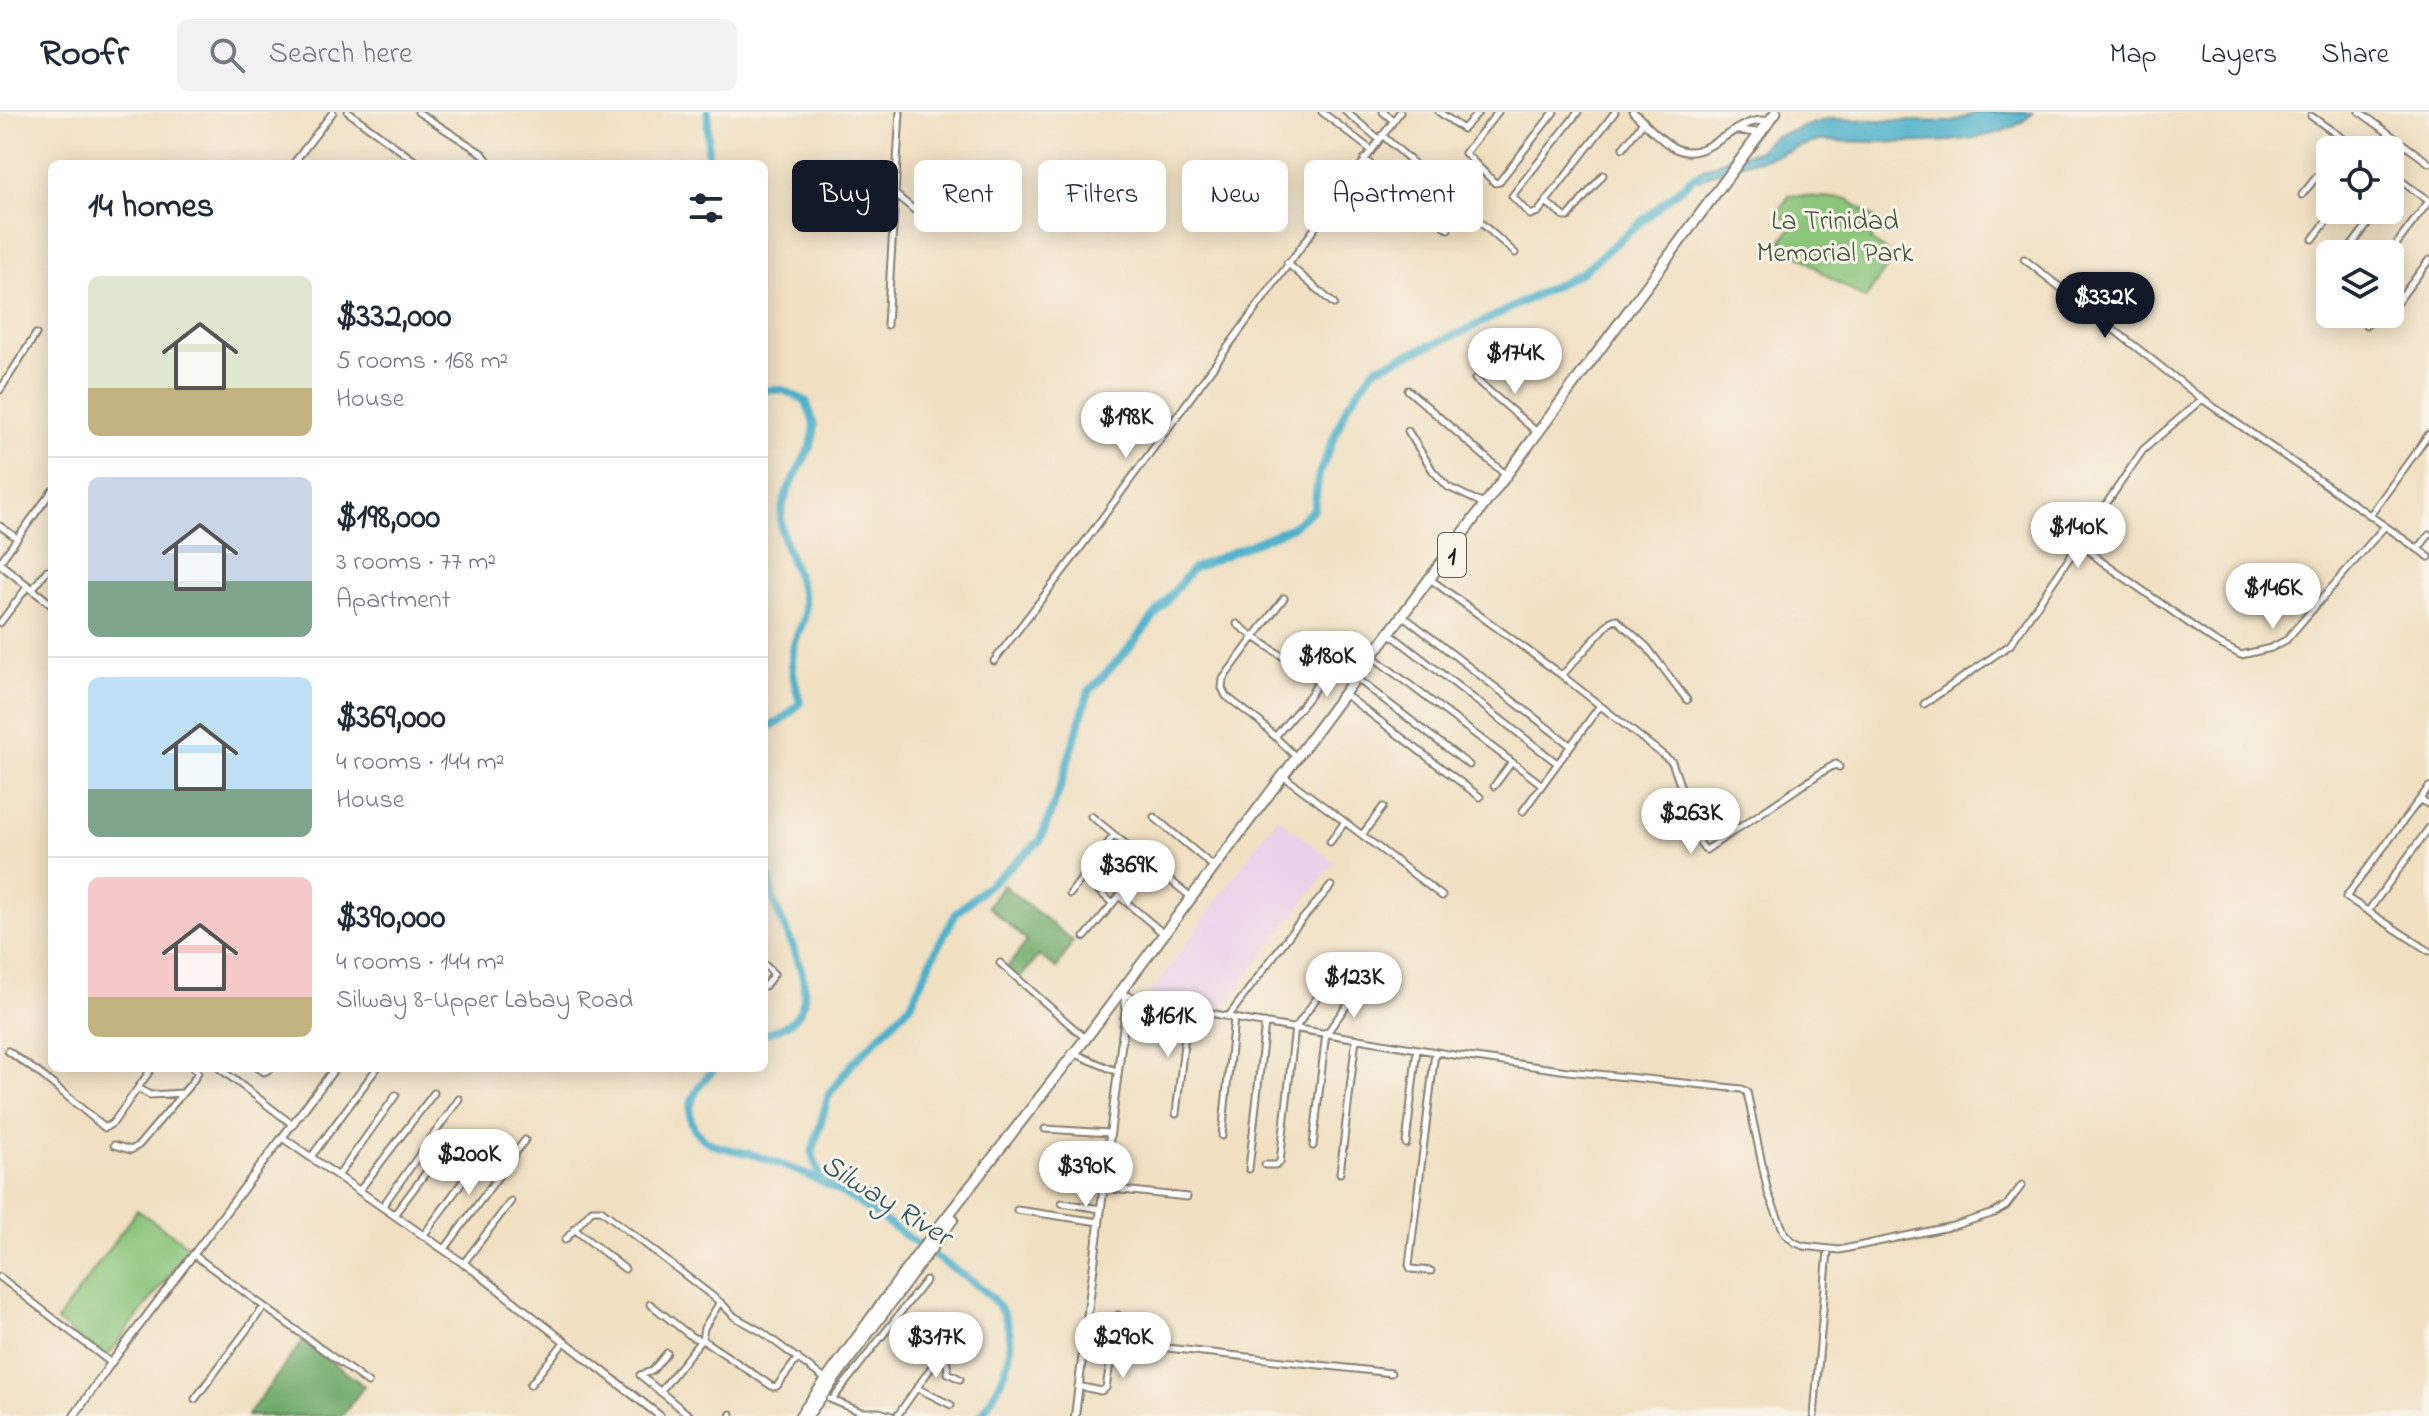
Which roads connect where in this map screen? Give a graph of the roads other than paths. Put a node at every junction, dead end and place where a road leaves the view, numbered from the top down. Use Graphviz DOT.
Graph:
graph roads {
  1 [pos="333,112"];
  2 [pos="348,112"];
  3 [pos="418,112"];
  4 [pos="900,112"];
  5 [pos="1322,112"];
  6 [pos="1346,112"];
  7 [pos="1383,112"];
  8 [pos="1400,112"];
  9 [pos="1439,112"];
  10 [pos="1479,112"];
  11 [pos="1498,112"];
  12 [pos="1554,112"];
  13 [pos="1578,112"];
  14 [pos="1615,112"];
  15 [pos="1633,112"];
  16 [pos="1782,112"];
  17 [pos="2360,112"];
  18 [pos="2311,116"];
  19 [pos="1772,117"];
  20 [pos="1393,120"];
  21 [pos="1644,121"];
  22 [pos="1735,130"];
  23 [pos="1761,133"];
  24 [pos="2339,136"];
  25 [pos="1380,137"];
  26 [pos="1755,145"];
  27 [pos="1623,148"];
  28 [pos="1371,150"];
  29 [pos="1364,159"];
  30 [pos="296,160"];
  31 [pos="414,160"];
  32 [pos="487,160"];
  33 [pos="897,160"];
  34 [pos="2429,163"];
  35 [pos="1733,174"];
  36 [pos="1603,175"];
  37 [pos="2316,178"];
  38 [pos="2404,183"];
  39 [pos="2302,195"];
  40 [pos="898,196"];
  41 [pos="2429,201"];
  42 [pos="1546,202"];
  43 [pos="914,210"];
  44 [pos="2324,224"];
  45 [pos="2368,224"];
  46 [pos="893,232"];
  47 [pos="2313,239"];
  48 [pos="2356,240"];
  49 [pos="2400,240"];
  50 [pos="1515,253"];
  51 [pos="2024,259"];
  52 [pos="2429,260"];
  53 [pos="1287,263"];
  54 [pos="2404,293"];
  55 [pos="1334,304"];
  56 [pos="887,325"];
  57 [pos="36,334"];
  58 [pos="1475,379"];
  59 [pos="0,390"];
  60 [pos="1408,390"];
  61 [pos="2202,399"];
  62 [pos="1408,431"];
  63 [pos="1538,433"];
  64 [pos="2429,434"];
  65 [pos="1507,476"];
  66 [pos="48,496"];
  67 [pos="1485,505"];
  68 [pos="2371,516"];
  69 [pos="0,526"];
  70 [pos="2385,526"];
  71 [pos="2090,529"];
  72 [pos="2429,535"];
  73 [pos="17,538"];
  74 [pos="2418,549"];
  75 [pos="2429,557"];
  76 [pos="0,563"];
  77 [pos="47,570"];
  78 [pos="1431,580"];
  79 [pos="30,588"];
  80 [pos="1284,598"];
  81 [pos="48,602"];
  82 [pos="1404,617"];
  83 [pos="0,623"];
  84 [pos="1237,624"];
  85 [pos="1390,634"];
  86 [pos="1254,637"];
  87 [pos="1373,657"];
  88 [pos="994,661"];
  89 [pos="1560,674"];
  90 [pos="1357,679"];
  91 [pos="1347,696"];
  92 [pos="1687,700"];
  93 [pos="1924,704"];
  94 [pos="1599,707"];
  95 [pos="1276,736"];
  96 [pos="1570,745"];
  97 [pos="1297,757"];
  98 [pos="1512,762"];
  99 [pos="1557,763"];
  100 [pos="1469,765"];
  101 [pos="1839,767"];
  102 [pos="1286,778"];
  103 [pos="1541,784"];
  104 [pos="1494,786"];
  105 [pos="2429,787"];
  106 [pos="1480,797"];
  107 [pos="2420,799"];
  108 [pos="2429,805"];
  109 [pos="1383,807"];
  110 [pos="1523,811"];
  111 [pos="1091,816"];
  112 [pos="1154,817"];
  113 [pos="1345,822"];
  114 [pos="2429,828"];
  115 [pos="1114,835"];
  116 [pos="1362,835"];
  117 [pos="1330,842"];
  118 [pos="1145,859"];
  119 [pos="1214,867"];
  120 [pos="1083,877"];
  121 [pos="1331,886"];
  122 [pos="1070,894"];
  123 [pos="1119,896"];
  124 [pos="1442,896"];
  125 [pos="1191,897"];
  126 [pos="1112,903"];
  127 [pos="2369,910"];
  128 [pos="1164,934"];
  129 [pos="1085,937"];
  130 [pos="2429,951"];
  131 [pos="1000,963"];
  132 [pos="1323,989"];
  133 [pos="1357,991"];
  134 [pos="1122,994"];
  135 [pos="1166,1005"];
  136 [pos="1188,1009"];
  137 [pos="1231,1017"];
  138 [pos="1265,1023"];
  139 [pos="1296,1027"];
  140 [pos="1154,1029"];
  141 [pos="1326,1032"];
  142 [pos="1086,1038"];
  143 [pos="1356,1038"];
  144 [pos="1417,1049"];
  145 [pos="8,1051"];
  146 [pos="1435,1052"];
  147 [pos="1078,1055"];
  148 [pos="149,1072"];
  149 [pos="196,1072"];
  150 [pos="224,1072"];
  151 [pos="229,1072"];
  152 [pos="331,1072"];
  153 [pos="374,1072"];
  154 [pos="1118,1072"];
  155 [pos="227,1075"];
  156 [pos="138,1088"];
  157 [pos="183,1093"];
  158 [pos="434,1093"];
  159 [pos="396,1095"];
  160 [pos="459,1099"];
  161 [pos="1176,1114"];
  162 [pos="293,1125"];
  163 [pos="1045,1129"];
  164 [pos="1110,1133"];
  165 [pos="1222,1136"];
  166 [pos="283,1138"];
  167 [pos="525,1140"];
  168 [pos="492,1141"];
  169 [pos="1406,1144"];
  170 [pos="114,1145"];
  171 [pos="1313,1146"];
  172 [pos="311,1157"];
  173 [pos="1265,1165"];
  174 [pos="440,1167"];
  175 [pos="1249,1169"];
  176 [pos="1340,1173"];
  177 [pos="338,1176"];
  178 [pos="2022,1185"];
  179 [pos="1104,1188"];
  180 [pos="359,1191"];
  181 [pos="1187,1197"];
  182 [pos="511,1201"];
  183 [pos="1062,1203"];
  184 [pos="382,1207"];
  185 [pos="1101,1209"];
  186 [pos="1017,1210"];
  187 [pos="394,1215"];
  188 [pos="1099,1222"];
  189 [pos="574,1229"];
  190 [pos="936,1235"];
  191 [pos="423,1236"];
  192 [pos="565,1240"];
  193 [pos="444,1250"];
  194 [pos="1828,1250"];
  195 [pos="194,1255"];
  196 [pos="917,1261"];
  197 [pos="463,1264"];
  198 [pos="625,1269"];
  199 [pos="1431,1271"];
  200 [pos="0,1277"];
  201 [pos="926,1280"];
  202 [pos="720,1302"];
  203 [pos="650,1304"];
  204 [pos="263,1308"];
  205 [pos="1118,1315"];
  206 [pos="939,1330"];
  207 [pos="701,1340"];
  208 [pos="565,1341"];
  209 [pos="1114,1342"];
  210 [pos="937,1344"];
  211 [pos="667,1353"];
  212 [pos="798,1358"];
  213 [pos="111,1363"];
  214 [pos="1391,1373"];
  215 [pos="825,1379"];
  216 [pos="960,1379"];
  217 [pos="368,1383"];
  218 [pos="530,1385"];
  219 [pos="1078,1386"];
  220 [pos="917,1388"];
  221 [pos="660,1392"];
  222 [pos="827,1397"];
  223 [pos="195,1399"];
  224 [pos="951,1405"];
  225 [pos="74,1416"];
  226 [pos="660,1416"];
  227 [pos="690,1416"];
  228 [pos="800,1416"];
  229 [pos="807,1416"];
  230 [pos="895,1416"];
  231 [pos="1075,1416"];
  232 [pos="1814,1416"];
  1 -- 30 [label="street"];
  2 -- 31 [label="street"];
  3 -- 32 [label="street"];
  4 -- 33 [label="street"];
  5 -- 28 [label="street"];
  6 -- 25 [label="street"];
  7 -- 20 [label="street"];
  8 -- 20 [label="street"];
  9 -- 10 [label="street"];
  11 -- 12 [label="street"];
  13 -- 42 [label="street"];
  14 -- 42 [label="street"];
  15 -- 21 [label="street"];
  16 -- 26 [label="highway, 1"];
  17 -- 34 [label="street"];
  18 -- 24 [label="street"];
  19 -- 22 [label="street"];
  19 -- 23 [label="highway, 1"];
  20 -- 25 [label="street"];
  21 -- 22 [label="street"];
  21 -- 27 [label="street"];
  22 -- 23 [label="street"];
  23 -- 26 [label="highway, 1"];
  25 -- 28 [label="street"];
  25 -- 50 [label="street"];
  26 -- 35 [label="highway, 1"];
  28 -- 29 [label="street"];
  29 -- 53 [label="street"];
  35 -- 63 [label="highway, 1"];
  35 -- 78 [label="highway, 1"];
  36 -- 42 [label="street"];
  37 -- 39 [label="street"];
  38 -- 41 [label="street"];
  40 -- 43 [label="street"];
  41 -- 49 [label="street"];
  44 -- 47 [label="street"];
  45 -- 48 [label="street"];
  46 -- 56 [label="street"];
  51 -- 61 [label="street"];
  52 -- 54 [label="street"];
  53 -- 55 [label="street"];
  53 -- 88 [label="street"];
  57 -- 59 [label="street"];
  58 -- 63 [label="street"];
  60 -- 65 [label="street"];
  61 -- 68 [label="street"];
  61 -- 71 [label="street"];
  62 -- 67 [label="street"];
  63 -- 65 [label="highway, 1"];
  64 -- 68 [label="street"];
  65 -- 67 [label="highway, 1"];
  66 -- 73 [label="street"];
  67 -- 78 [label="highway, 1"];
  68 -- 70 [label="street"];
  69 -- 73 [label="street"];
  70 -- 71 [label="street"];
  70 -- 74 [label="street"];
  71 -- 93 [label="street"];
  72 -- 74 [label="street"];
  73 -- 76 [label="street"];
  74 -- 75 [label="street"];
  76 -- 79 [label="street"];
  77 -- 79 [label="street"];
  78 -- 82 [label="highway, 1"];
  78 -- 89 [label="street"];
  79 -- 81 [label="street"];
  79 -- 83 [label="street"];
  80 -- 86 [label="street"];
  82 -- 85 [label="highway, 1"];
  82 -- 96 [label="street"];
  84 -- 86 [label="street"];
  85 -- 87 [label="highway, 1"];
  85 -- 99 [label="street"];
  86 -- 95 [label="street"];
  86 -- 95 [label="street"];
  87 -- 90 [label="highway, 1"];
  87 -- 98 [label="street"];
  89 -- 92 [label="street"];
  89 -- 94 [label="street"];
  90 -- 91 [label="highway, 1"];
  90 -- 97 [label="highway, 1"];
  90 -- 100 [label="street"];
  91 -- 102 [label="highway, 1"];
  91 -- 106 [label="street"];
  94 -- 96 [label="street"];
  94 -- 101 [label="street"];
  95 -- 97 [label="street"];
  96 -- 99 [label="street"];
  97 -- 119 [label="highway, 1"];
  98 -- 103 [label="street"];
  98 -- 104 [label="street"];
  99 -- 103 [label="street"];
  102 -- 113 [label="street"];
  102 -- 134 [label="highway, 1"];
  103 -- 110 [label="street"];
  105 -- 107 [label="street"];
  107 -- 108 [label="street"];
  107 -- 127 [label="street"];
  109 -- 116 [label="street"];
  111 -- 115 [label="street"];
  112 -- 119 [label="street"];
  113 -- 116 [label="street"];
  113 -- 117 [label="street"];
  114 -- 127 [label="street"];
  115 -- 118 [label="street"];
  115 -- 120 [label="street"];
  116 -- 124 [label="street"];
  118 -- 123 [label="street"];
  118 -- 125 [label="street"];
  119 -- 125 [label="highway, 1"];
  120 -- 122 [label="street"];
  120 -- 126 [label="street"];
  121 -- 137 [label="street"];
  123 -- 126 [label="street"];
  123 -- 128 [label="street"];
  125 -- 128 [label="highway, 1"];
  126 -- 129 [label="street"];
  127 -- 130 [label="street"];
  128 -- 134 [label="highway, 1"];
  131 -- 142 [label="street"];
  132 -- 139 [label="street"];
  133 -- 141 [label="street"];
  134 -- 135 [label="street"];
  134 -- 142 [label="highway, 1"];
  134 -- 147 [label="highway, 1"];
  134 -- 154 [label="street"];
  135 -- 136 [label="street"];
  135 -- 140 [label="street"];
  136 -- 137 [label="street"];
  136 -- 161 [label="street"];
  137 -- 138 [label="street"];
  137 -- 165 [label="street"];
  138 -- 139 [label="street"];
  138 -- 175 [label="street"];
  139 -- 141 [label="street"];
  139 -- 173 [label="street"];
  141 -- 143 [label="street"];
  141 -- 171 [label="street"];
  142 -- 190 [label="highway, 1"];
  143 -- 144 [label="street"];
  143 -- 176 [label="street"];
  144 -- 146 [label="street"];
  144 -- 169 [label="street"];
  145 -- 156 [label="street"];
  146 -- 194 [label="street"];
  146 -- 199 [label="street"];
  147 -- 154 [label="street"];
  147 -- 190 [label="highway, 1"];
  148 -- 156 [label="street"];
  149 -- 157 [label="street"];
  150 -- 155 [label="street"];
  151 -- 155 [label="street"];
  152 -- 162 [label="street"];
  153 -- 172 [label="street"];
  154 -- 164 [label="street"];
  155 -- 162 [label="street"];
  156 -- 157 [label="street"];
  157 -- 170 [label="street"];
  158 -- 180 [label="street"];
  159 -- 177 [label="street"];
  160 -- 184 [label="street"];
  162 -- 166 [label="street"];
  163 -- 164 [label="street"];
  164 -- 179 [label="street"];
  166 -- 172 [label="street"];
  166 -- 195 [label="street"];
  167 -- 193 [label="street"];
  168 -- 191 [label="street"];
  172 -- 177 [label="street"];
  174 -- 187 [label="street"];
  177 -- 180 [label="street"];
  178 -- 194 [label="street"];
  179 -- 181 [label="street"];
  179 -- 185 [label="street"];
  180 -- 184 [label="street"];
  182 -- 197 [label="street"];
  183 -- 185 [label="street"];
  184 -- 187 [label="street"];
  185 -- 188 [label="street"];
  186 -- 188 [label="street"];
  187 -- 191 [label="street"];
  188 -- 219 [label="street"];
  189 -- 192 [label="street"];
  189 -- 198 [label="street"];
  189 -- 202 [label="street"];
  190 -- 196 [label="highway, 1"];
  191 -- 193 [label="street"];
  193 -- 197 [label="street"];
  194 -- 232 [label="street"];
  195 -- 204 [label="street"];
  195 -- 213 [label="street"];
  196 -- 215 [label="highway, 1"];
  196 -- 222 [label="highway, 1"];
  197 -- 208 [label="street"];
  200 -- 213 [label="street"];
  201 -- 222 [label="street"];
  202 -- 207 [label="street"];
  202 -- 212 [label="street"];
  203 -- 207 [label="street"];
  204 -- 217 [label="street"];
  204 -- 223 [label="street"];
  205 -- 209 [label="street"];
  206 -- 210 [label="street"];
  207 -- 212 [label="street"];
  207 -- 221 [label="street"];
  208 -- 218 [label="street"];
  208 -- 226 [label="street"];
  209 -- 214 [label="street"];
  209 -- 219 [label="street"];
  210 -- 216 [label="street"];
  210 -- 220 [label="street"];
  211 -- 221 [label="street"];
  212 -- 215 [label="street"];
  213 -- 225 [label="street"];
  215 -- 228 [label="highway, 1"];
  219 -- 231 [label="street"];
  220 -- 224 [label="street"];
  220 -- 230 [label="street"];
  221 -- 227 [label="street"];
  222 -- 229 [label="highway, 1"];
  222 -- 230 [label="street"];
}
